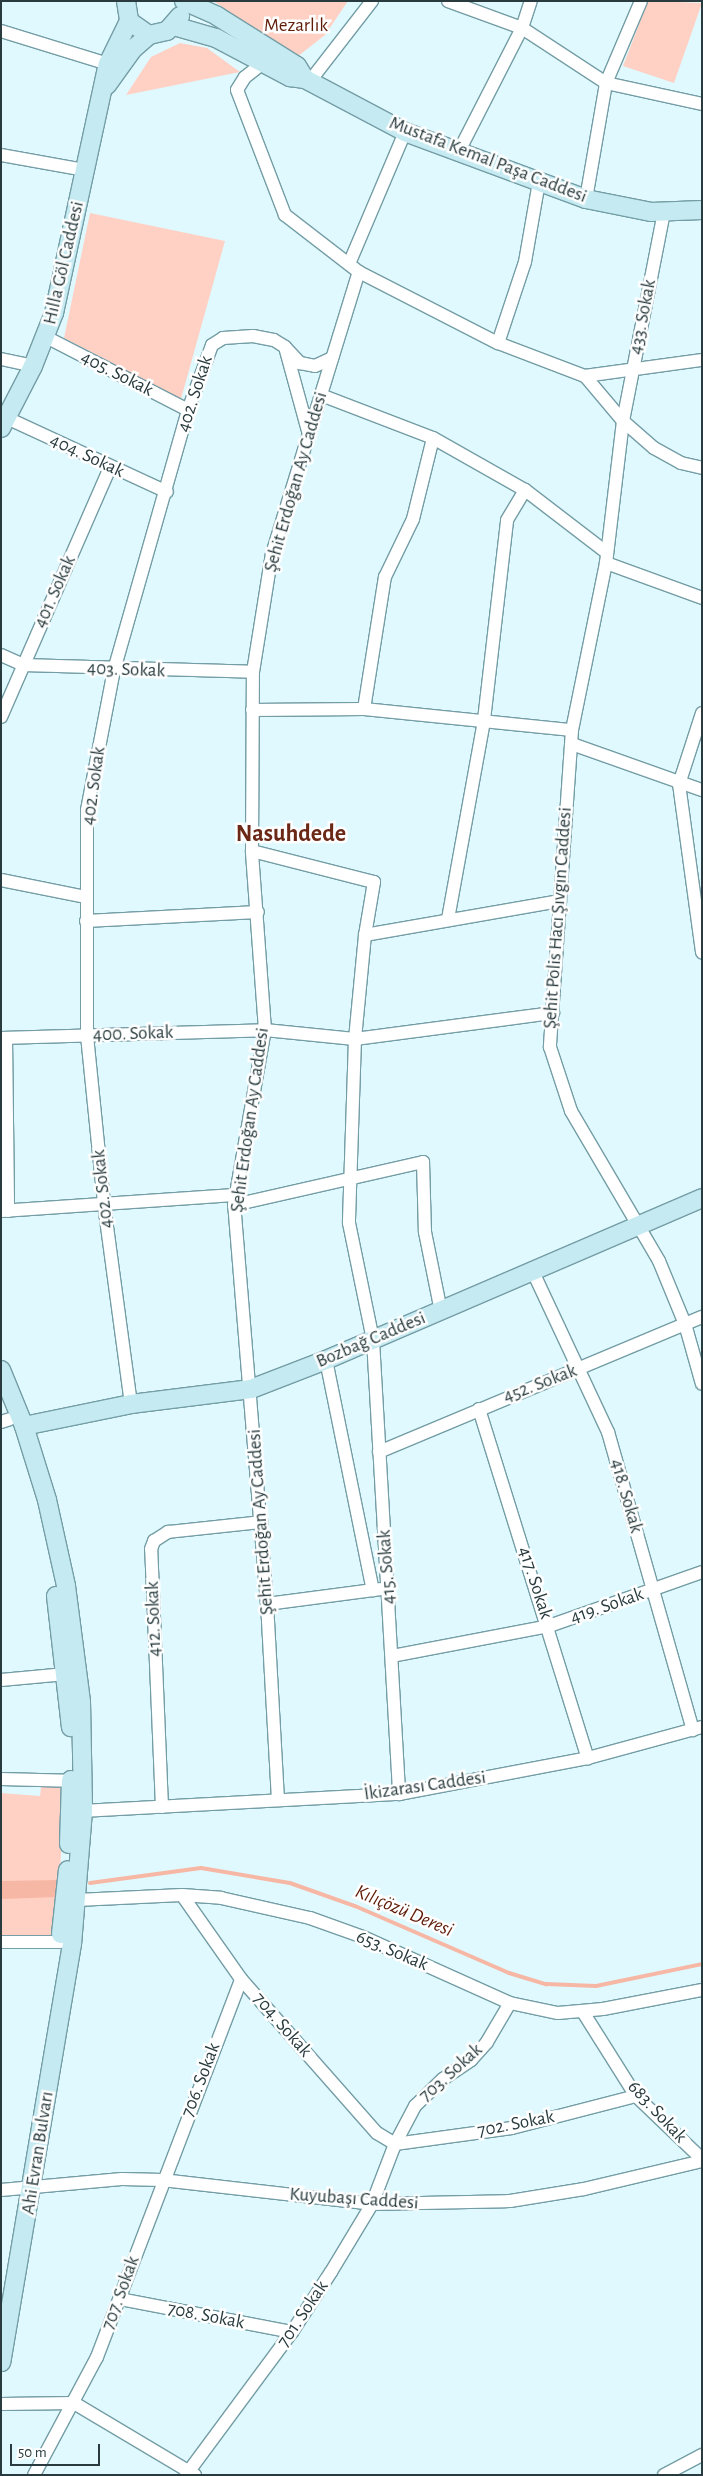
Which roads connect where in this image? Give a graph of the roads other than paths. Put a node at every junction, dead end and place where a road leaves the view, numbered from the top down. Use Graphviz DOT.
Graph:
graph roads {
  1 [pos="126,1"];
  2 [pos="183,1"];
  3 [pos="372,1"];
  4 [pos="448,1"];
  5 [pos="531,1"];
  6 [pos="641,1"];
  7 [pos="129,21"];
  8 [pos="174,26"];
  9 [pos="522,28"];
  10 [pos="1,31"];
  11 [pos="150,35"];
  12 [pos="263,63"];
  13 [pos="108,64"];
  14 [pos="308,80"];
  15 [pos="606,83"];
  16 [pos="104,89"];
  17 [pos="702,104"];
  18 [pos="405,132"];
  19 [pos="458,153"];
  20 [pos="1,155"];
  21 [pos="84,170"];
  22 [pos="540,182"];
  23 [pos="586,199"];
  24 [pos="702,210"];
  25 [pos="664,212"];
  26 [pos="349,264"];
  27 [pos="359,272"];
  28 [pos="46,337"];
  29 [pos="498,343"];
  30 [pos="285,347"];
  31 [pos="332,358"];
  32 [pos="1,359"];
  33 [pos="702,360"];
  34 [pos="33,366"];
  35 [pos="632,370"];
  36 [pos="585,376"];
  37 [pos="320,395"];
  38 [pos="188,410"];
  39 [pos="623,421"];
  40 [pos="4,423"];
  41 [pos="308,431"];
  42 [pos="433,438"];
  43 [pos="110,468"];
  44 [pos="702,468"];
  45 [pos="525,490"];
  46 [pos="167,492"];
  47 [pos="606,558"];
  48 [pos="702,598"];
  49 [pos="1,655"];
  50 [pos="23,665"];
  51 [pos="114,670"];
  52 [pos="254,672"];
  53 [pos="364,709"];
  54 [pos="252,710"];
  55 [pos="702,713"];
  56 [pos="1,717"];
  57 [pos="484,720"];
  58 [pos="572,730"];
  59 [pos="572,744"];
  60 [pos="680,784"];
  61 [pos="702,790"];
  62 [pos="252,851"];
  63 [pos="1,880"];
  64 [pos="86,896"];
  65 [pos="560,901"];
  66 [pos="258,912"];
  67 [pos="448,919"];
  68 [pos="86,921"];
  69 [pos="365,935"];
  70 [pos="702,952"];
  71 [pos="553,1013"];
  72 [pos="265,1030"];
  73 [pos="87,1036"];
  74 [pos="4,1038"];
  75 [pos="355,1039"];
  76 [pos="350,1179"];
  77 [pos="702,1198"];
  78 [pos="235,1200"];
  79 [pos="104,1203"];
  80 [pos="4,1211"];
  81 [pos="638,1226"];
  82 [pos="533,1272"];
  83 [pos="441,1311"];
  84 [pos="702,1317"];
  85 [pos="685,1324"];
  86 [pos="373,1340"];
  87 [pos="326,1360"];
  88 [pos="580,1369"];
  89 [pos="1,1370"];
  90 [pos="702,1384"];
  91 [pos="250,1389"];
  92 [pos="1,1399"];
  93 [pos="131,1404"];
  94 [pos="478,1409"];
  95 [pos="12,1422"];
  96 [pos="379,1452"];
  97 [pos="261,1522"];
  98 [pos="702,1572"];
  99 [pos="389,1587"];
  100 [pos="373,1590"];
  101 [pos="654,1590"];
  102 [pos="267,1604"];
  103 [pos="549,1626"];
  104 [pos="392,1656"];
  105 [pos="66,1674"];
  106 [pos="1,1680"];
  107 [pos="698,1728"];
  108 [pos="588,1758"];
  109 [pos="1,1779"];
  110 [pos="77,1781"];
  111 [pos="399,1794"];
  112 [pos="278,1800"];
  113 [pos="162,1807"];
  114 [pos="83,1811"];
  115 [pos="182,1895"];
  116 [pos="77,1900"];
  117 [pos="1,1942"];
  118 [pos="66,1943"];
  119 [pos="241,1979"];
  120 [pos="702,1990"];
  121 [pos="510,2003"];
  122 [pos="583,2012"];
  123 [pos="636,2096"];
  124 [pos="395,2144"];
  125 [pos="702,2160"];
  126 [pos="162,2180"];
  127 [pos="27,2187"];
  128 [pos="1,2190"];
  129 [pos="372,2204"];
  130 [pos="120,2299"];
  131 [pos="1,2302"];
  132 [pos="292,2332"];
  133 [pos="1,2362"];
  134 [pos="74,2403"];
  135 [pos="1,2404"];
  136 [pos="702,2455"];
  137 [pos="190,2473"];
  138 [pos="34,2475"];
  139 [pos="664,2475"];
  1 -- 7 [label="street"];
  2 -- 8 [label="street"];
  2 -- 14 [label="street"];
  3 -- 14 [label="street"];
  4 -- 9 [label="street"];
  5 -- 9 [label="street"];
  6 -- 15 [label="street"];
  7 -- 11 [label="street"];
  7 -- 13 [label="street, Hılla Göl Caddesi"];
  8 -- 11 [label="street"];
  8 -- 12 [label="street, Mustafa Kemal Paşa Caddesi"];
  9 -- 15 [label="street"];
  9 -- 19 [label="street"];
  10 -- 13 [label="street"];
  11 -- 16 [label="street"];
  12 -- 14 [label="street, Mustafa Kemal Paşa Caddesi"];
  12 -- 26 [label="street"];
  13 -- 16 [label="street, Hılla Göl Caddesi"];
  14 -- 18 [label="street, Mustafa Kemal Paşa Caddesi"];
  15 -- 17 [label="street"];
  15 -- 23 [label="street"];
  16 -- 21 [label="street, Hılla Göl Caddesi"];
  18 -- 19 [label="street, Mustafa Kemal Paşa Caddesi"];
  18 -- 26 [label="street"];
  19 -- 22 [label="street, Mustafa Kemal Paşa Caddesi"];
  20 -- 21 [label="street"];
  21 -- 28 [label="street, Hılla Göl Caddesi"];
  22 -- 23 [label="street, Mustafa Kemal Paşa Caddesi"];
  22 -- 29 [label="street"];
  23 -- 25 [label="street, Mustafa Kemal Paşa Caddesi"];
  24 -- 25 [label="street, Mustafa Kemal Paşa Caddesi"];
  25 -- 35 [label="street, 433. Sokak"];
  26 -- 27 [label="street"];
  27 -- 29 [label="street"];
  27 -- 31 [label="street, Şehit Erdoğan Ay Caddesi"];
  28 -- 34 [label="street, Hılla Göl Caddesi"];
  28 -- 38 [label="street, 405. Sokak"];
  29 -- 36 [label="street"];
  30 -- 31 [label="street"];
  30 -- 38 [label="street, 402. Sokak"];
  30 -- 41 [label="street"];
  31 -- 37 [label="street, Şehit Erdoğan Ay Caddesi"];
  32 -- 34 [label="street"];
  33 -- 35 [label="street"];
  34 -- 40 [label="street, Hılla Göl Caddesi"];
  35 -- 36 [label="street"];
  35 -- 39 [label="street, 433. Sokak"];
  36 -- 39 [label="street"];
  37 -- 41 [label="street, Şehit Erdoğan Ay Caddesi"];
  37 -- 42 [label="street"];
  38 -- 46 [label="street, 402. Sokak"];
  39 -- 44 [label="street"];
  39 -- 47 [label="street, Şehit Polis Hacı Şıvgın Caddesi"];
  40 -- 43 [label="street, 404. Sokak"];
  41 -- 52 [label="street, Şehit Erdoğan Ay Caddesi"];
  42 -- 45 [label="street"];
  42 -- 53 [label="street"];
  43 -- 46 [label="street, 404. Sokak"];
  43 -- 50 [label="street, 401. Sokak"];
  45 -- 47 [label="street"];
  45 -- 57 [label="street"];
  46 -- 51 [label="street, 402. Sokak"];
  47 -- 48 [label="street"];
  47 -- 58 [label="street, Şehit Polis Hacı Şıvgın Caddesi"];
  49 -- 50 [label="street, 403. Sokak"];
  50 -- 51 [label="street, 403. Sokak"];
  50 -- 56 [label="street, 401. Sokak"];
  51 -- 52 [label="street, 403. Sokak"];
  51 -- 64 [label="street, 402. Sokak"];
  52 -- 54 [label="street, Şehit Erdoğan Ay Caddesi"];
  53 -- 54 [label="street"];
  53 -- 57 [label="street"];
  54 -- 62 [label="street, Şehit Erdoğan Ay Caddesi"];
  55 -- 60 [label="street"];
  57 -- 58 [label="street"];
  57 -- 67 [label="street"];
  58 -- 59 [label="street, Şehit Polis Hacı Şıvgın Caddesi"];
  59 -- 60 [label="street"];
  59 -- 65 [label="street, Şehit Polis Hacı Şıvgın Caddesi"];
  60 -- 61 [label="street"];
  60 -- 70 [label="street"];
  62 -- 66 [label="street, Şehit Erdoğan Ay Caddesi"];
  62 -- 69 [label="street, 415. Sokak"];
  63 -- 64 [label="street"];
  64 -- 68 [label="street, 402. Sokak"];
  65 -- 67 [label="street"];
  65 -- 71 [label="street, Şehit Polis Hacı Şıvgın Caddesi"];
  66 -- 68 [label="street"];
  66 -- 72 [label="street, Şehit Erdoğan Ay Caddesi"];
  67 -- 69 [label="street"];
  68 -- 73 [label="street, 402. Sokak"];
  69 -- 75 [label="street, 415. Sokak"];
  71 -- 75 [label="street, 400. Sokak"];
  71 -- 81 [label="street, Şehit Polis Hacı Şıvgın Caddesi"];
  72 -- 73 [label="street, 400. Sokak"];
  72 -- 75 [label="street, 400. Sokak"];
  72 -- 78 [label="street, Şehit Erdoğan Ay Caddesi"];
  73 -- 74 [label="street, 400. Sokak"];
  73 -- 79 [label="street, 402. Sokak"];
  74 -- 80 [label="street"];
  75 -- 76 [label="street, 415. Sokak"];
  76 -- 78 [label="street"];
  76 -- 83 [label="street"];
  76 -- 86 [label="street, 415. Sokak"];
  77 -- 81 [label="street, Bozbağ Caddesi"];
  78 -- 79 [label="street"];
  78 -- 91 [label="street, Şehit Erdoğan Ay Caddesi"];
  79 -- 80 [label="street"];
  79 -- 93 [label="street, 402. Sokak"];
  81 -- 82 [label="street, Bozbağ Caddesi"];
  81 -- 85 [label="street, Şehit Polis Hacı Şıvgın Caddesi"];
  82 -- 83 [label="street, Bozbağ Caddesi"];
  82 -- 88 [label="street, 418. Sokak"];
  83 -- 86 [label="street, Bozbağ Caddesi"];
  84 -- 85 [label="street, 452. Sokak"];
  85 -- 88 [label="street, 452. Sokak"];
  85 -- 90 [label="street, Şehit Polis Hacı Şıvgın Caddesi"];
  86 -- 87 [label="street, Bozbağ Caddesi"];
  86 -- 96 [label="street, 415. Sokak"];
  87 -- 91 [label="street, Bozbağ Caddesi"];
  87 -- 100 [label="street"];
  88 -- 94 [label="street, 452. Sokak"];
  88 -- 101 [label="street, 418. Sokak"];
  89 -- 95 [label="street"];
  91 -- 93 [label="street, Bozbağ Caddesi"];
  91 -- 97 [label="street, Şehit Erdoğan Ay Caddesi"];
  92 -- 95 [label="street"];
  93 -- 95 [label="street, Bozbağ Caddesi"];
  94 -- 96 [label="street, 452. Sokak"];
  94 -- 103 [label="street, 417. Sokak"];
  95 -- 105 [label="street"];
  95 -- 110 [label="street"];
  96 -- 99 [label="street, 415. Sokak"];
  97 -- 102 [label="street, Şehit Erdoğan Ay Caddesi"];
  97 -- 113 [label="street, 412. Sokak"];
  98 -- 101 [label="street, 419. Sokak"];
  99 -- 100 [label="street"];
  99 -- 104 [label="street, 415. Sokak"];
  100 -- 102 [label="street"];
  101 -- 103 [label="street, 419. Sokak"];
  101 -- 107 [label="street, 418. Sokak"];
  102 -- 112 [label="street, Şehit Erdoğan Ay Caddesi"];
  103 -- 104 [label="street, 419. Sokak"];
  103 -- 108 [label="street, 417. Sokak"];
  104 -- 111 [label="street, 415. Sokak"];
  105 -- 106 [label="street"];
  105 -- 110 [label="street"];
  107 -- 108 [label="street, İkizarası Caddesi"];
  108 -- 111 [label="street, İkizarası Caddesi"];
  109 -- 110 [label="street"];
  110 -- 114 [label="street"];
  110 -- 118 [label="street"];
  111 -- 112 [label="street, İkizarası Caddesi"];
  112 -- 113 [label="street, İkizarası Caddesi"];
  113 -- 114 [label="street, İkizarası Caddesi"];
  114 -- 116 [label="street"];
  115 -- 116 [label="street, 653. Sokak"];
  115 -- 119 [label="street, 704. Sokak"];
  115 -- 121 [label="street, 653. Sokak"];
  116 -- 118 [label="street"];
  117 -- 118 [label="street"];
  118 -- 127 [label="street, Ahi Evran Bulvarı"];
  119 -- 124 [label="street, 704. Sokak"];
  119 -- 126 [label="street, 706. Sokak"];
  120 -- 122 [label="street, 653. Sokak"];
  121 -- 122 [label="street, 653. Sokak"];
  121 -- 124 [label="street, 703. Sokak"];
  122 -- 123 [label="street, 683. Sokak"];
  123 -- 124 [label="street, 702. Sokak"];
  123 -- 125 [label="street, 683. Sokak"];
  124 -- 129 [label="street, 701. Sokak"];
  125 -- 129 [label="street, Kuyubaşı Caddesi"];
  126 -- 127 [label="street, Kuyubaşı Caddesi"];
  126 -- 129 [label="street, Kuyubaşı Caddesi"];
  126 -- 130 [label="street, 707. Sokak"];
  127 -- 128 [label="street, Kuyubaşı Caddesi"];
  127 -- 131 [label="street, Ahi Evran Bulvarı"];
  127 -- 133 [label="street, Ahi Evran Bulvarı"];
  129 -- 132 [label="street, 701. Sokak"];
  130 -- 132 [label="street, 708. Sokak"];
  130 -- 134 [label="street, 707. Sokak"];
  132 -- 137 [label="street, 701. Sokak"];
  134 -- 135 [label="street"];
  134 -- 137 [label="street"];
  134 -- 138 [label="street, 707. Sokak"];
  136 -- 139 [label="street"];
}
